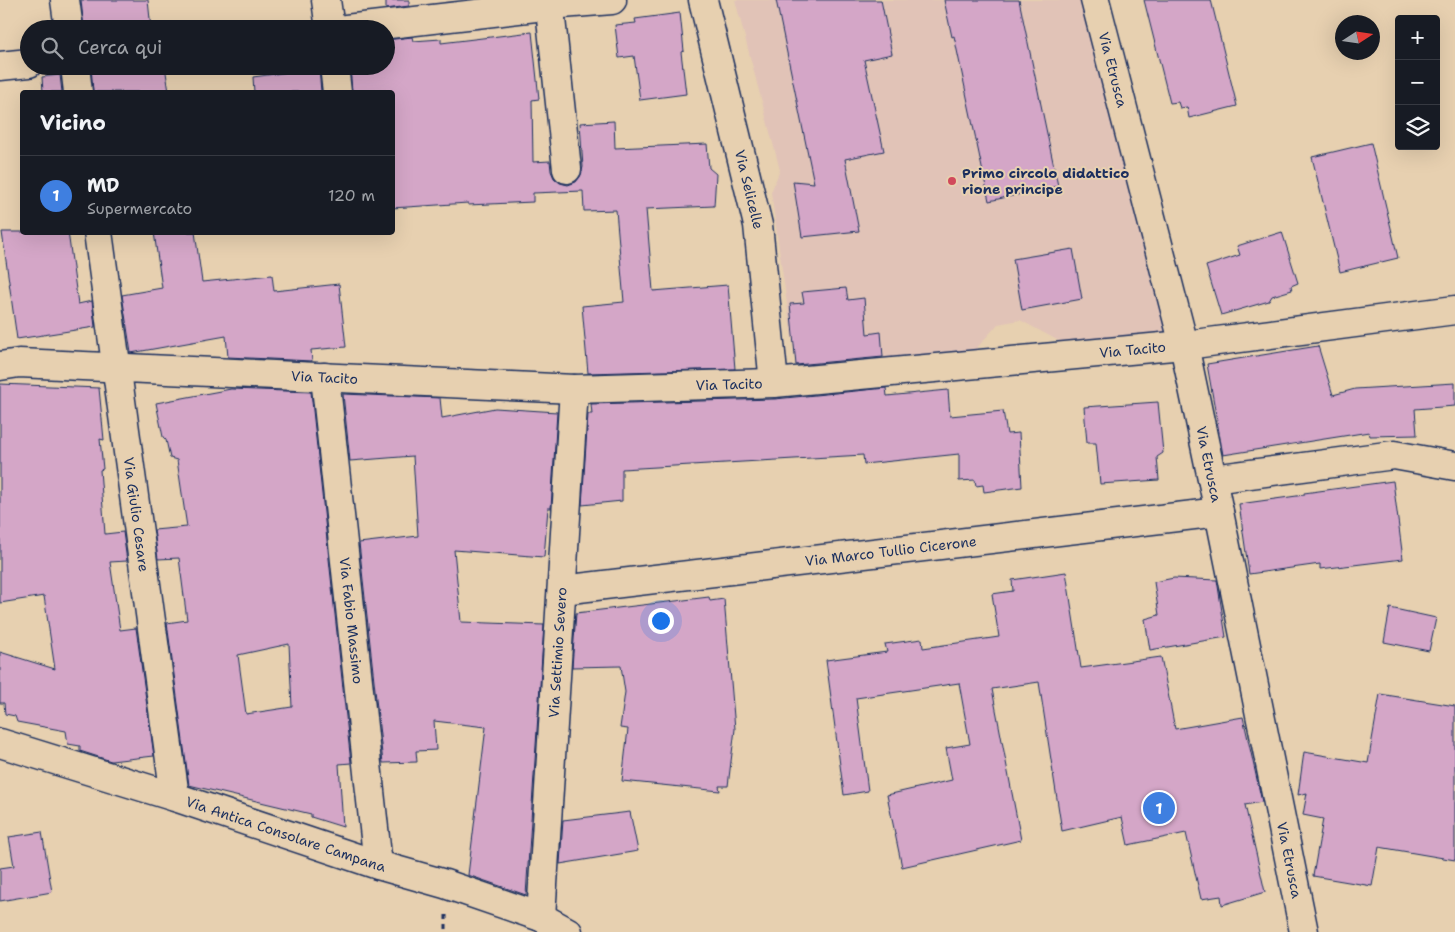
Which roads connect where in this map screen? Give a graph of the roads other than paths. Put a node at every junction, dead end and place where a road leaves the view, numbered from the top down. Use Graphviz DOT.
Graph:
graph roads {
  1 [pos="65,0"];
  2 [pos="326,0"];
  3 [pos="612,0"];
  4 [pos="703,0"];
  5 [pos="1095,0"];
  6 [pos="549,3"];
  7 [pos="68,20"];
  8 [pos="329,20"];
  9 [pos="395,23"];
  10 [pos="20,64"];
  11 [pos="0,66"];
  12 [pos="76,75"];
  13 [pos="335,75"];
  14 [pos="78,90"];
  15 [pos="337,90"];
  16 [pos="567,169"];
  17 [pos="98,235"];
  18 [pos="1455,310"];
  19 [pos="1184,345"];
  20 [pos="0,366"];
  21 [pos="116,368"];
  22 [pos="325,377"];
  23 [pos="774,383"];
  24 [pos="574,389"];
  25 [pos="1455,466"];
  26 [pos="1212,479"];
  27 [pos="1219,512"];
  28 [pos="562,590"];
  29 [pos="0,743"];
  30 [pos="175,797"];
  31 [pos="378,865"];
  32 [pos="541,917"];
  33 [pos="568,932"];
  34 [pos="1304,932"];
  1 -- 7 [label="street"];
  2 -- 8 [label="street"];
  3 -- 6 [label="street"];
  4 -- 23 [label="street, Via Selicelle"];
  5 -- 19 [label="street, Via Etrusca"];
  6 -- 9 [label="street"];
  6 -- 16 [label="street"];
  10 -- 11 [label="street"];
  12 -- 14 [label="street"];
  13 -- 15 [label="street"];
  17 -- 21 [label="street, Via Giulio Cesare"];
  18 -- 19 [label="street, Via Tacito"];
  19 -- 23 [label="street, Via Tacito"];
  19 -- 26 [label="street, Via Etrusca"];
  20 -- 21 [label="street, Via Tacito"];
  21 -- 22 [label="street, Via Tacito"];
  21 -- 30 [label="street, Via Giulio Cesare"];
  22 -- 24 [label="street, Via Tacito"];
  22 -- 31 [label="street, Via Fabio Massimo"];
  23 -- 24 [label="street, Via Tacito"];
  24 -- 28 [label="street, Via Settimio Severo"];
  25 -- 26 [label="street"];
  26 -- 27 [label="street, Via Etrusca"];
  27 -- 28 [label="street, Via Marco Tullio Cicerone"];
  27 -- 34 [label="street, Via Etrusca"];
  28 -- 32 [label="street, Via Settimio Severo"];
  29 -- 30 [label="street, Via Antica Consolare Campana"];
  30 -- 31 [label="street, Via Antica Consolare Campana"];
  31 -- 32 [label="street, Via Antica Consolare Campana"];
  32 -- 33 [label="street, Via Antica Consolare Campana"];
}
